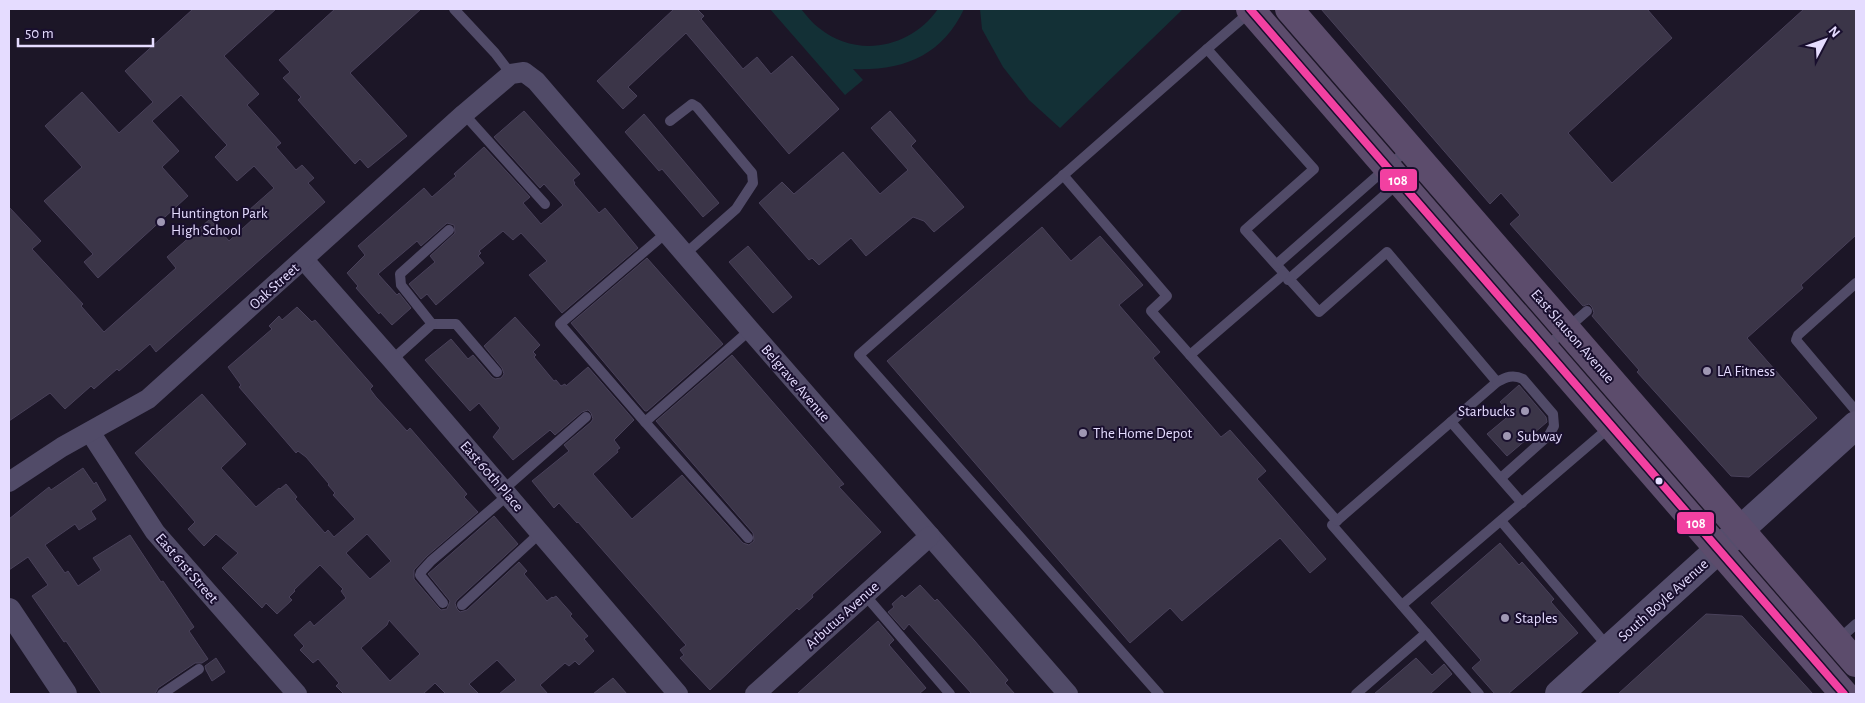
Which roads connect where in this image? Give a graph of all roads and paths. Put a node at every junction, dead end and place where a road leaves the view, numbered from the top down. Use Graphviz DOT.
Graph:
graph roads {
  1 [pos="454,9"];
  2 [pos="1289,9"];
  3 [pos="1251,10"];
  4 [pos="1208,49"];
  5 [pos="518,73"];
  6 [pos="464,114"];
  7 [pos="670,121"];
  8 [pos="1415,155"];
  9 [pos="1063,175"];
  10 [pos="1393,175"];
  11 [pos="545,204"];
  12 [pos="449,230"];
  13 [pos="667,232"];
  14 [pos="685,254"];
  15 [pos="304,260"];
  16 [pos="1277,264"];
  17 [pos="1286,277"];
  18 [pos="1856,283"];
  19 [pos="1587,310"];
  20 [pos="432,324"];
  21 [pos="1567,329"];
  22 [pos="750,330"];
  23 [pos="1544,349"];
  24 [pos="1190,355"];
  25 [pos="392,360"];
  26 [pos="497,372"];
  27 [pos="1497,382"];
  28 [pos="1856,410"];
  29 [pos="586,417"];
  30 [pos="645,422"];
  31 [pos="1450,422"];
  32 [pos="1856,425"];
  33 [pos="1611,426"];
  34 [pos="90,432"];
  35 [pos="1501,478"];
  36 [pos="9,482"];
  37 [pos="506,492"];
  38 [pos="1522,503"];
  39 [pos="1338,521"];
  40 [pos="1501,521"];
  41 [pos="1741,529"];
  42 [pos="540,533"];
  43 [pos="930,536"];
  44 [pos="748,538"];
  45 [pos="1719,550"];
  46 [pos="865,595"];
  47 [pos="443,603"];
  48 [pos="462,605"];
  49 [pos="1402,605"];
  50 [pos="9,610"];
  51 [pos="1846,632"];
  52 [pos="1426,633"];
  53 [pos="1609,649"];
  54 [pos="1856,663"];
  55 [pos="199,669"];
  56 [pos="65,694"];
  57 [pos="162,694"];
  58 [pos="297,694"];
  59 [pos="678,694"];
  60 [pos="755,694"];
  61 [pos="950,694"];
  62 [pos="1068,694"];
  63 [pos="1159,694"];
  64 [pos="1356,694"];
  65 [pos="1477,694"];
  66 [pos="1559,694"];
  67 [pos="1844,694"];
  1 -- 5 [label="lane"];
  2 -- 8 [label="main road, East Slauson Avenue"];
  3 -- 4 [label="lane"];
  3 -- 10 [label="main road, East Slauson Avenue"];
  4 -- 9 [label="lane"];
  4 -- 16 [label="lane"];
  5 -- 6 [label="street, Oak Street"];
  5 -- 13 [label="street, Belgrave Avenue"];
  6 -- 11 [label="lane"];
  6 -- 15 [label="street, Oak Street"];
  7 -- 14 [label="lane"];
  8 -- 10 [label="lane"];
  8 -- 10 [label="lane"];
  8 -- 21 [label="main road, East Slauson Avenue"];
  9 -- 24 [label="lane"];
  9 -- 63 [label="lane"];
  10 -- 16 [label="lane"];
  10 -- 17 [label="lane"];
  10 -- 23 [label="main road, East Slauson Avenue"];
  12 -- 20 [label="lane"];
  13 -- 14 [label="street, Belgrave Avenue"];
  13 -- 30 [label="lane"];
  14 -- 22 [label="street, Belgrave Avenue"];
  15 -- 25 [label="street, East 60th Place"];
  15 -- 34 [label="street, Oak Street"];
  16 -- 17 [label="lane"];
  17 -- 24 [label="lane"];
  17 -- 27 [label="lane"];
  18 -- 28 [label="lane"];
  19 -- 21 [label="lane"];
  20 -- 25 [label="lane"];
  20 -- 26 [label="lane"];
  21 -- 23 [label="lane"];
  21 -- 41 [label="main road, East Slauson Avenue"];
  22 -- 30 [label="lane"];
  22 -- 43 [label="street, Belgrave Avenue"];
  23 -- 33 [label="main road, East Slauson Avenue"];
  24 -- 39 [label="lane"];
  25 -- 37 [label="street, East 60th Place"];
  27 -- 31 [label="lane"];
  27 -- 35 [label="lane"];
  29 -- 37 [label="lane"];
  30 -- 44 [label="lane"];
  31 -- 35 [label="lane"];
  31 -- 39 [label="lane"];
  32 -- 41 [label="main road, South Boyle Avenue"];
  33 -- 38 [label="lane"];
  33 -- 45 [label="main road, East Slauson Avenue"];
  34 -- 36 [label="street, Oak Street"];
  34 -- 58 [label="street, East 61st Street"];
  35 -- 38 [label="lane"];
  37 -- 42 [label="street, East 60th Place"];
  37 -- 47 [label="lane"];
  38 -- 40 [label="lane"];
  39 -- 49 [label="lane"];
  40 -- 49 [label="lane"];
  40 -- 53 [label="lane"];
  41 -- 45 [label="main road, South Boyle Avenue"];
  41 -- 51 [label="main road, East Slauson Avenue"];
  42 -- 48 [label="lane"];
  42 -- 59 [label="street, East 60th Place"];
  43 -- 46 [label="street, Arbutus Avenue"];
  43 -- 62 [label="street, Belgrave Avenue"];
  45 -- 53 [label="main road, South Boyle Avenue"];
  45 -- 67 [label="main road, East Slauson Avenue"];
  46 -- 60 [label="street, Arbutus Avenue"];
  46 -- 61 [label="lane"];
  49 -- 52 [label="lane"];
  50 -- 56 [label="street"];
  51 -- 54 [label="main road, East Slauson Avenue"];
  52 -- 64 [label="lane"];
  52 -- 65 [label="lane"];
  53 -- 66 [label="main road, South Boyle Avenue"];
  55 -- 57 [label="lane"];
}
